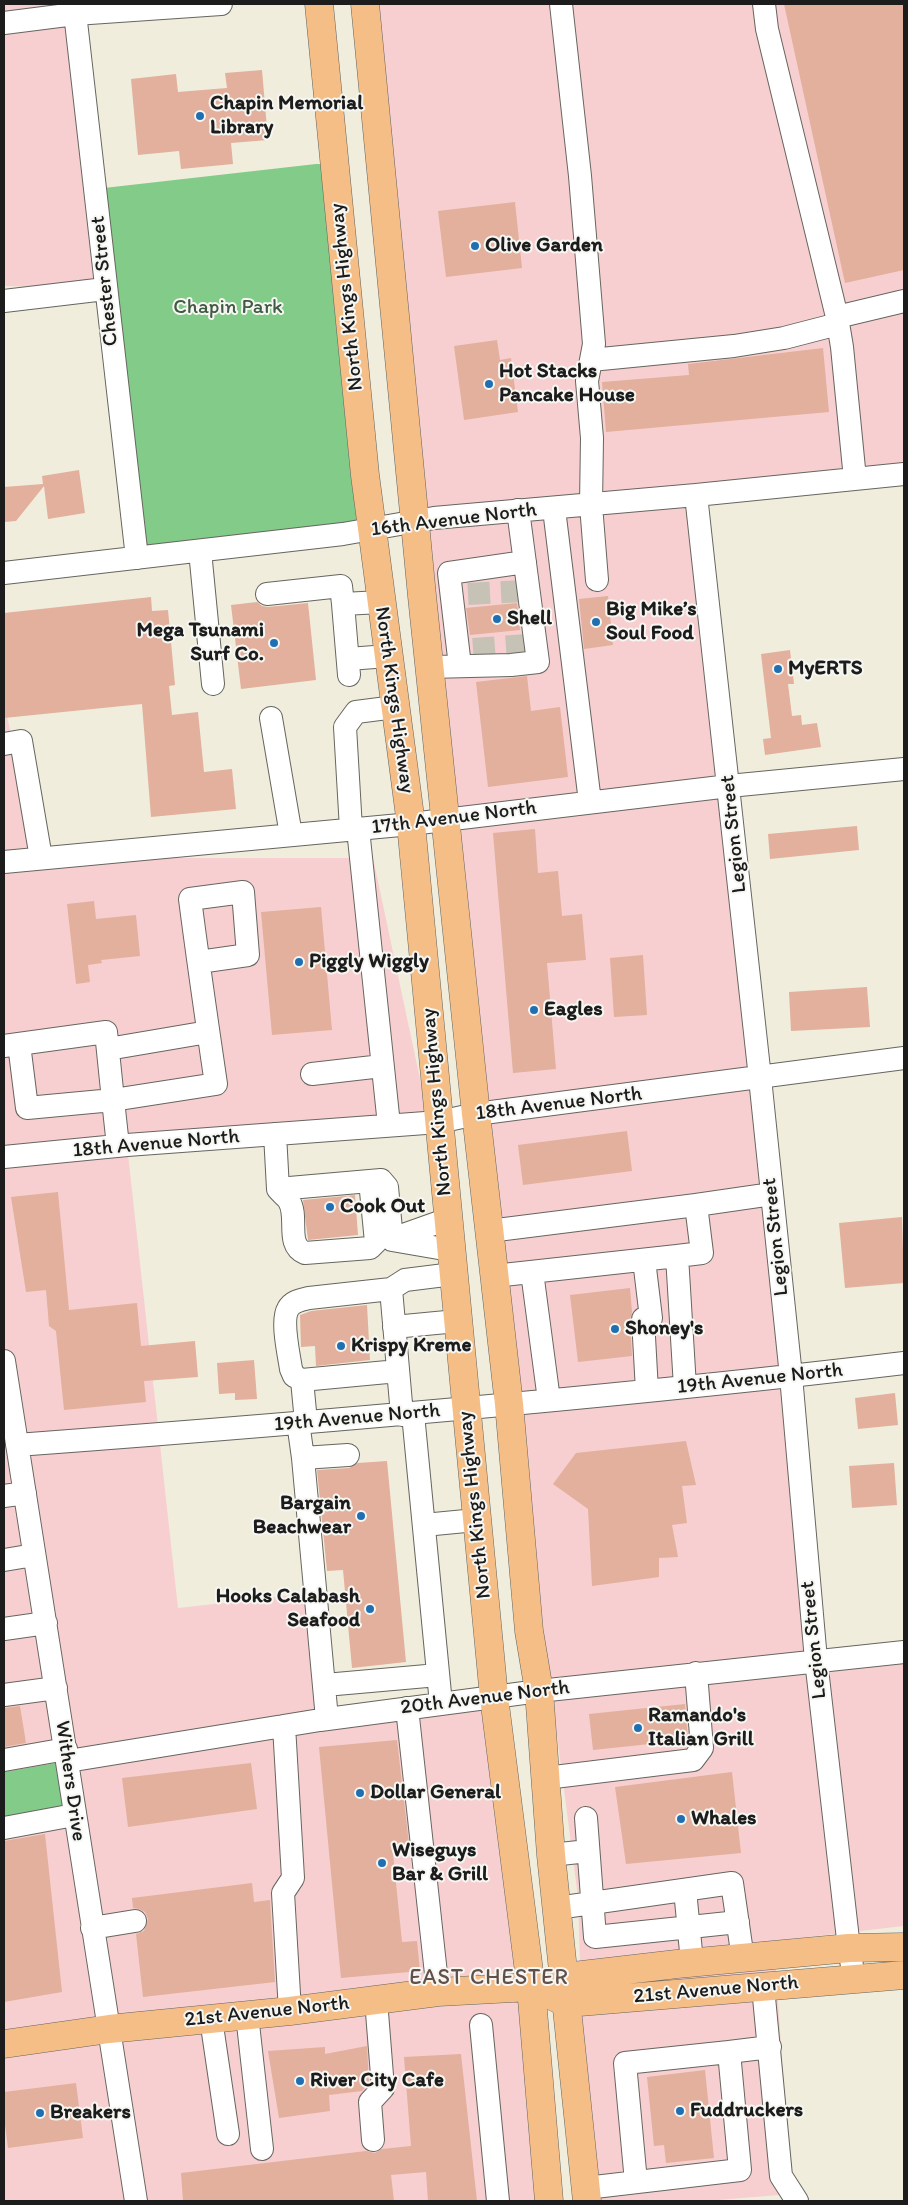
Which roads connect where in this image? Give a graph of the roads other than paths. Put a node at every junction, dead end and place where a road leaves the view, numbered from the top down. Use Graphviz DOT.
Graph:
graph roads {
  1 [pos="221,4"];
  2 [pos="319,4"];
  3 [pos="365,4"];
  4 [pos="560,4"];
  5 [pos="764,4"];
  6 [pos="74,9"];
  7 [pos="4,23"];
  8 [pos="105,289"];
  9 [pos="4,301"];
  10 [pos="904,301"];
  11 [pos="837,320"];
  12 [pos="592,360"];
  13 [pos="904,474"];
  14 [pos="855,479"];
  15 [pos="696,495"];
  16 [pos="591,505"];
  17 [pos="554,509"];
  18 [pos="518,510"];
  19 [pos="416,521"];
  20 [pos="372,529"];
  21 [pos="200,551"];
  22 [pos="137,558"];
  23 [pos="526,562"];
  24 [pos="4,573"];
  25 [pos="597,580"];
  26 [pos="563,589"];
  27 [pos="526,591"];
  28 [pos="267,594"];
  29 [pos="459,594"];
  30 [pos="422,596"];
  31 [pos="381,602"];
  32 [pos="343,604"];
  33 [pos="463,655"];
  34 [pos="388,656"];
  35 [pos="430,667"];
  36 [pos="213,684"];
  37 [pos="395,707"];
  38 [pos="271,718"];
  39 [pos="4,744"];
  40 [pos="904,769"];
  41 [pos="729,786"];
  42 [pos="590,802"];
  43 [pos="446,818"];
  44 [pos="411,824"];
  45 [pos="354,829"];
  46 [pos="291,835"];
  47 [pos="41,858"];
  48 [pos="4,862"];
  49 [pos="198,962"];
  50 [pos="208,1032"];
  51 [pos="11,1045"];
  52 [pos="108,1049"];
  53 [pos="904,1058"];
  54 [pos="382,1066"];
  55 [pos="312,1074"];
  56 [pos="760,1078"];
  57 [pos="113,1100"];
  58 [pos="476,1114"];
  59 [pos="438,1122"];
  60 [pos="389,1125"];
  61 [pos="275,1134"];
  62 [pos="118,1146"];
  63 [pos="4,1157"];
  64 [pos="370,1180"];
  65 [pos="278,1189"];
  66 [pos="772,1194"];
  67 [pos="696,1205"];
  68 [pos="448,1219"];
  69 [pos="489,1231"];
  70 [pos="394,1240"];
  71 [pos="677,1256"];
  72 [pos="644,1260"];
  73 [pos="452,1262"];
  74 [pos="532,1272"];
  75 [pos="494,1276"];
  76 [pos="391,1289"];
  77 [pos="457,1321"];
  78 [pos="394,1327"];
  79 [pos="4,1361"];
  80 [pos="904,1363"];
  81 [pos="790,1376"];
  82 [pos="399,1377"];
  83 [pos="303,1386"];
  84 [pos="686,1387"];
  85 [pos="647,1391"];
  86 [pos="549,1400"];
  87 [pos="509,1404"];
  88 [pos="465,1409"];
  89 [pos="408,1414"];
  90 [pos="302,1422"];
  91 [pos="17,1445"];
  92 [pos="348,1455"];
  93 [pos="303,1458"];
  94 [pos="14,1494"];
  95 [pos="476,1520"];
  96 [pos="424,1525"];
  97 [pos="34,1555"];
  98 [pos="4,1560"];
  99 [pos="46,1623"];
  100 [pos="4,1629"];
  101 [pos="904,1652"];
  102 [pos="816,1660"];
  103 [pos="696,1673"];
  104 [pos="438,1675"];
  105 [pos="325,1685"];
  106 [pos="56,1688"];
  107 [pos="539,1691"];
  108 [pos="4,1695"];
  109 [pos="494,1697"];
  110 [pos="441,1704"];
  111 [pos="408,1708"];
  112 [pos="327,1719"];
  113 [pos="284,1726"];
  114 [pos="67,1755"];
  115 [pos="4,1760"];
  116 [pos="556,1777"];
  117 [pos="74,1815"];
  118 [pos="586,1818"];
  119 [pos="8,1829"];
  120 [pos="588,1851"];
  121 [pos="551,1855"];
  122 [pos="684,1890"];
  123 [pos="592,1903"];
  124 [pos="557,1908"];
  125 [pos="135,1921"];
  126 [pos="738,1922"];
  127 [pos="92,1928"];
  128 [pos="690,1928"];
  129 [pos="904,1947"];
  130 [pos="849,1948"];
  131 [pos="743,1959"];
  132 [pos="692,1962"];
  133 [pos="904,1975"];
  134 [pos="854,1978"];
  135 [pos="531,1987"];
  136 [pos="763,1987"];
  137 [pos="566,1990"];
  138 [pos="438,1992"];
  139 [pos="376,2000"];
  140 [pos="290,2011"];
  141 [pos="247,2015"];
  142 [pos="211,2019"];
  143 [pos="481,2025"];
  144 [pos="109,2029"];
  145 [pos="4,2044"];
  146 [pos="770,2047"];
  147 [pos="729,2052"];
  148 [pos="228,2134"];
  149 [pos="373,2140"];
  150 [pos="262,2149"];
  151 [pos="636,2182"];
  152 [pos="586,2195"];
  153 [pos="136,2201"];
  154 [pos="498,2201"];
  155 [pos="549,2201"];
  156 [pos="797,2201"];
  1 -- 6 [label="street"];
  2 -- 20 [label="main road, North Kings Highway"];
  3 -- 19 [label="main road, North Kings Highway"];
  4 -- 12 [label="street"];
  5 -- 11 [label="street"];
  6 -- 7 [label="street"];
  6 -- 8 [label="street, Chester Street"];
  8 -- 9 [label="street"];
  8 -- 22 [label="street, Chester Street"];
  10 -- 11 [label="street"];
  11 -- 12 [label="street"];
  11 -- 14 [label="street"];
  12 -- 16 [label="street"];
  13 -- 14 [label="street, 16th Avenue North"];
  14 -- 15 [label="street, 16th Avenue North"];
  15 -- 16 [label="street, 16th Avenue North"];
  15 -- 41 [label="street, Legion Street"];
  16 -- 17 [label="street, 16th Avenue North"];
  16 -- 25 [label="street"];
  17 -- 18 [label="street, 16th Avenue North"];
  17 -- 26 [label="street"];
  18 -- 19 [label="street, 16th Avenue North"];
  18 -- 23 [label="street"];
  19 -- 20 [label="street, 16th Avenue North"];
  19 -- 30 [label="main road, North Kings Highway"];
  20 -- 21 [label="street, 16th Avenue North"];
  20 -- 31 [label="main road, North Kings Highway"];
  21 -- 22 [label="street, 16th Avenue North"];
  21 -- 36 [label="street"];
  22 -- 24 [label="street, 16th Avenue North"];
  23 -- 27 [label="street"];
  23 -- 29 [label="street"];
  26 -- 27 [label="street"];
  26 -- 42 [label="street"];
  27 -- 33 [label="street"];
  28 -- 32 [label="street"];
  29 -- 30 [label="street"];
  29 -- 33 [label="street"];
  30 -- 35 [label="main road, North Kings Highway"];
  31 -- 32 [label="street"];
  31 -- 34 [label="main road, North Kings Highway"];
  32 -- 34 [label="street"];
  33 -- 35 [label="street"];
  34 -- 37 [label="main road, North Kings Highway"];
  35 -- 43 [label="main road, North Kings Highway"];
  37 -- 44 [label="main road, North Kings Highway"];
  37 -- 45 [label="street"];
  38 -- 46 [label="street"];
  39 -- 47 [label="street"];
  40 -- 41 [label="street, 17th Avenue North"];
  41 -- 42 [label="street, 17th Avenue North"];
  41 -- 56 [label="street, Legion Street"];
  42 -- 43 [label="street, 17th Avenue North"];
  43 -- 44 [label="street, 17th Avenue North"];
  43 -- 58 [label="main road, North Kings Highway"];
  44 -- 45 [label="street, 17th Avenue North"];
  44 -- 59 [label="main road, North Kings Highway"];
  45 -- 46 [label="street, 17th Avenue North"];
  45 -- 54 [label="street"];
  46 -- 47 [label="street, 17th Avenue North"];
  47 -- 48 [label="street, 17th Avenue North"];
  49 -- 50 [label="street"];
  50 -- 52 [label="street"];
  50 -- 57 [label="street"];
  51 -- 52 [label="street"];
  51 -- 57 [label="street"];
  52 -- 57 [label="street"];
  53 -- 56 [label="street, 18th Avenue North"];
  54 -- 55 [label="street"];
  54 -- 60 [label="street"];
  56 -- 58 [label="street, 18th Avenue North"];
  56 -- 66 [label="street, Legion Street"];
  57 -- 62 [label="street"];
  58 -- 59 [label="street, 18th Avenue North"];
  58 -- 69 [label="main road, North Kings Highway"];
  59 -- 60 [label="street, 18th Avenue North"];
  59 -- 68 [label="main road, North Kings Highway"];
  60 -- 61 [label="street, 18th Avenue North"];
  61 -- 62 [label="street, 18th Avenue North"];
  61 -- 65 [label="street"];
  62 -- 63 [label="street, 18th Avenue North"];
  64 -- 65 [label="street"];
  64 -- 65 [label="street"];
  64 -- 70 [label="street"];
  65 -- 70 [label="street"];
  66 -- 67 [label="street"];
  66 -- 81 [label="street, Legion Street"];
  67 -- 69 [label="street"];
  67 -- 71 [label="street"];
  68 -- 70 [label="street"];
  68 -- 73 [label="main road, North Kings Highway"];
  69 -- 75 [label="main road, North Kings Highway"];
  70 -- 73 [label="street"];
  71 -- 72 [label="street"];
  71 -- 84 [label="street"];
  72 -- 74 [label="street"];
  72 -- 85 [label="street"];
  73 -- 76 [label="street"];
  73 -- 77 [label="main road, North Kings Highway"];
  74 -- 75 [label="street"];
  74 -- 86 [label="street"];
  75 -- 87 [label="main road, North Kings Highway"];
  76 -- 78 [label="street"];
  76 -- 83 [label="street"];
  77 -- 78 [label="street"];
  77 -- 88 [label="main road, North Kings Highway"];
  78 -- 82 [label="street"];
  79 -- 91 [label="street, Withers Drive"];
  80 -- 81 [label="street, 19th Avenue North"];
  81 -- 84 [label="street, 19th Avenue North"];
  81 -- 102 [label="street, Legion Street"];
  82 -- 83 [label="street"];
  82 -- 89 [label="street"];
  83 -- 90 [label="street"];
  84 -- 85 [label="street, 19th Avenue North"];
  85 -- 86 [label="street, 19th Avenue North"];
  86 -- 87 [label="street, 19th Avenue North"];
  87 -- 88 [label="street, 19th Avenue North"];
  87 -- 107 [label="main road, North Kings Highway"];
  88 -- 89 [label="street, 19th Avenue North"];
  88 -- 95 [label="main road, North Kings Highway"];
  89 -- 90 [label="street, 19th Avenue North"];
  89 -- 96 [label="street"];
  90 -- 91 [label="street, 19th Avenue North"];
  90 -- 93 [label="street"];
  91 -- 94 [label="street, Withers Drive"];
  92 -- 93 [label="street"];
  93 -- 105 [label="street"];
  94 -- 97 [label="street, Withers Drive"];
  95 -- 96 [label="street"];
  95 -- 109 [label="main road, North Kings Highway"];
  96 -- 104 [label="street"];
  97 -- 98 [label="street"];
  97 -- 99 [label="street, Withers Drive"];
  99 -- 100 [label="street"];
  99 -- 106 [label="street, Withers Drive"];
  101 -- 102 [label="street, 20th Avenue North"];
  102 -- 103 [label="street, 20th Avenue North"];
  102 -- 130 [label="street, Legion Street"];
  103 -- 107 [label="street, 20th Avenue North"];
  103 -- 116 [label="street"];
  104 -- 105 [label="street"];
  104 -- 110 [label="street"];
  105 -- 112 [label="street"];
  106 -- 108 [label="street"];
  106 -- 114 [label="street, Withers Drive"];
  107 -- 109 [label="street, 20th Avenue North"];
  107 -- 116 [label="main road, North Kings Highway"];
  109 -- 110 [label="street, 20th Avenue North"];
  109 -- 135 [label="main road, North Kings Highway"];
  110 -- 111 [label="street, 20th Avenue North"];
  111 -- 112 [label="street, 20th Avenue North"];
  111 -- 138 [label="street"];
  112 -- 113 [label="street, 20th Avenue North"];
  113 -- 114 [label="street, 20th Avenue North"];
  113 -- 140 [label="street"];
  114 -- 115 [label="street, 20th Avenue North"];
  114 -- 117 [label="street, Withers Drive"];
  116 -- 121 [label="main road, North Kings Highway"];
  117 -- 119 [label="street"];
  117 -- 127 [label="street, Withers Drive"];
  118 -- 120 [label="street"];
  120 -- 121 [label="street"];
  120 -- 123 [label="street"];
  121 -- 124 [label="main road, North Kings Highway"];
  122 -- 123 [label="street"];
  122 -- 126 [label="street"];
  122 -- 128 [label="street"];
  123 -- 124 [label="street"];
  123 -- 128 [label="street"];
  124 -- 137 [label="main road, North Kings Highway"];
  125 -- 127 [label="street"];
  126 -- 128 [label="street"];
  126 -- 131 [label="street"];
  127 -- 144 [label="street, Withers Drive"];
  128 -- 132 [label="street"];
  129 -- 130 [label="main road, 21st Avenue North"];
  130 -- 131 [label="main road, 21st Avenue North"];
  130 -- 134 [label="street, Legion Street"];
  131 -- 132 [label="main road, 21st Avenue North"];
  132 -- 137 [label="main road, 21st Avenue North"];
  133 -- 134 [label="main road, 21st Avenue North"];
  134 -- 136 [label="main road, 21st Avenue North"];
  135 -- 137 [label="main road, 21st Avenue North"];
  135 -- 138 [label="main road, 21st Avenue North"];
  135 -- 155 [label="main road, North Kings Highway"];
  136 -- 137 [label="main road, 21st Avenue North"];
  136 -- 146 [label="street"];
  137 -- 152 [label="main road, North Kings Highway"];
  138 -- 139 [label="main road, 21st Avenue North"];
  139 -- 140 [label="main road, 21st Avenue North"];
  139 -- 149 [label="street"];
  140 -- 141 [label="main road, 21st Avenue North"];
  141 -- 142 [label="main road, 21st Avenue North"];
  141 -- 150 [label="street"];
  142 -- 144 [label="main road, 21st Avenue North"];
  142 -- 148 [label="street"];
  143 -- 154 [label="street"];
  144 -- 145 [label="main road, 21st Avenue North"];
  144 -- 153 [label="street, Withers Drive"];
  146 -- 147 [label="street"];
  146 -- 156 [label="street"];
  147 -- 151 [label="street"];
  147 -- 151 [label="street"];
  151 -- 152 [label="street"];
}
